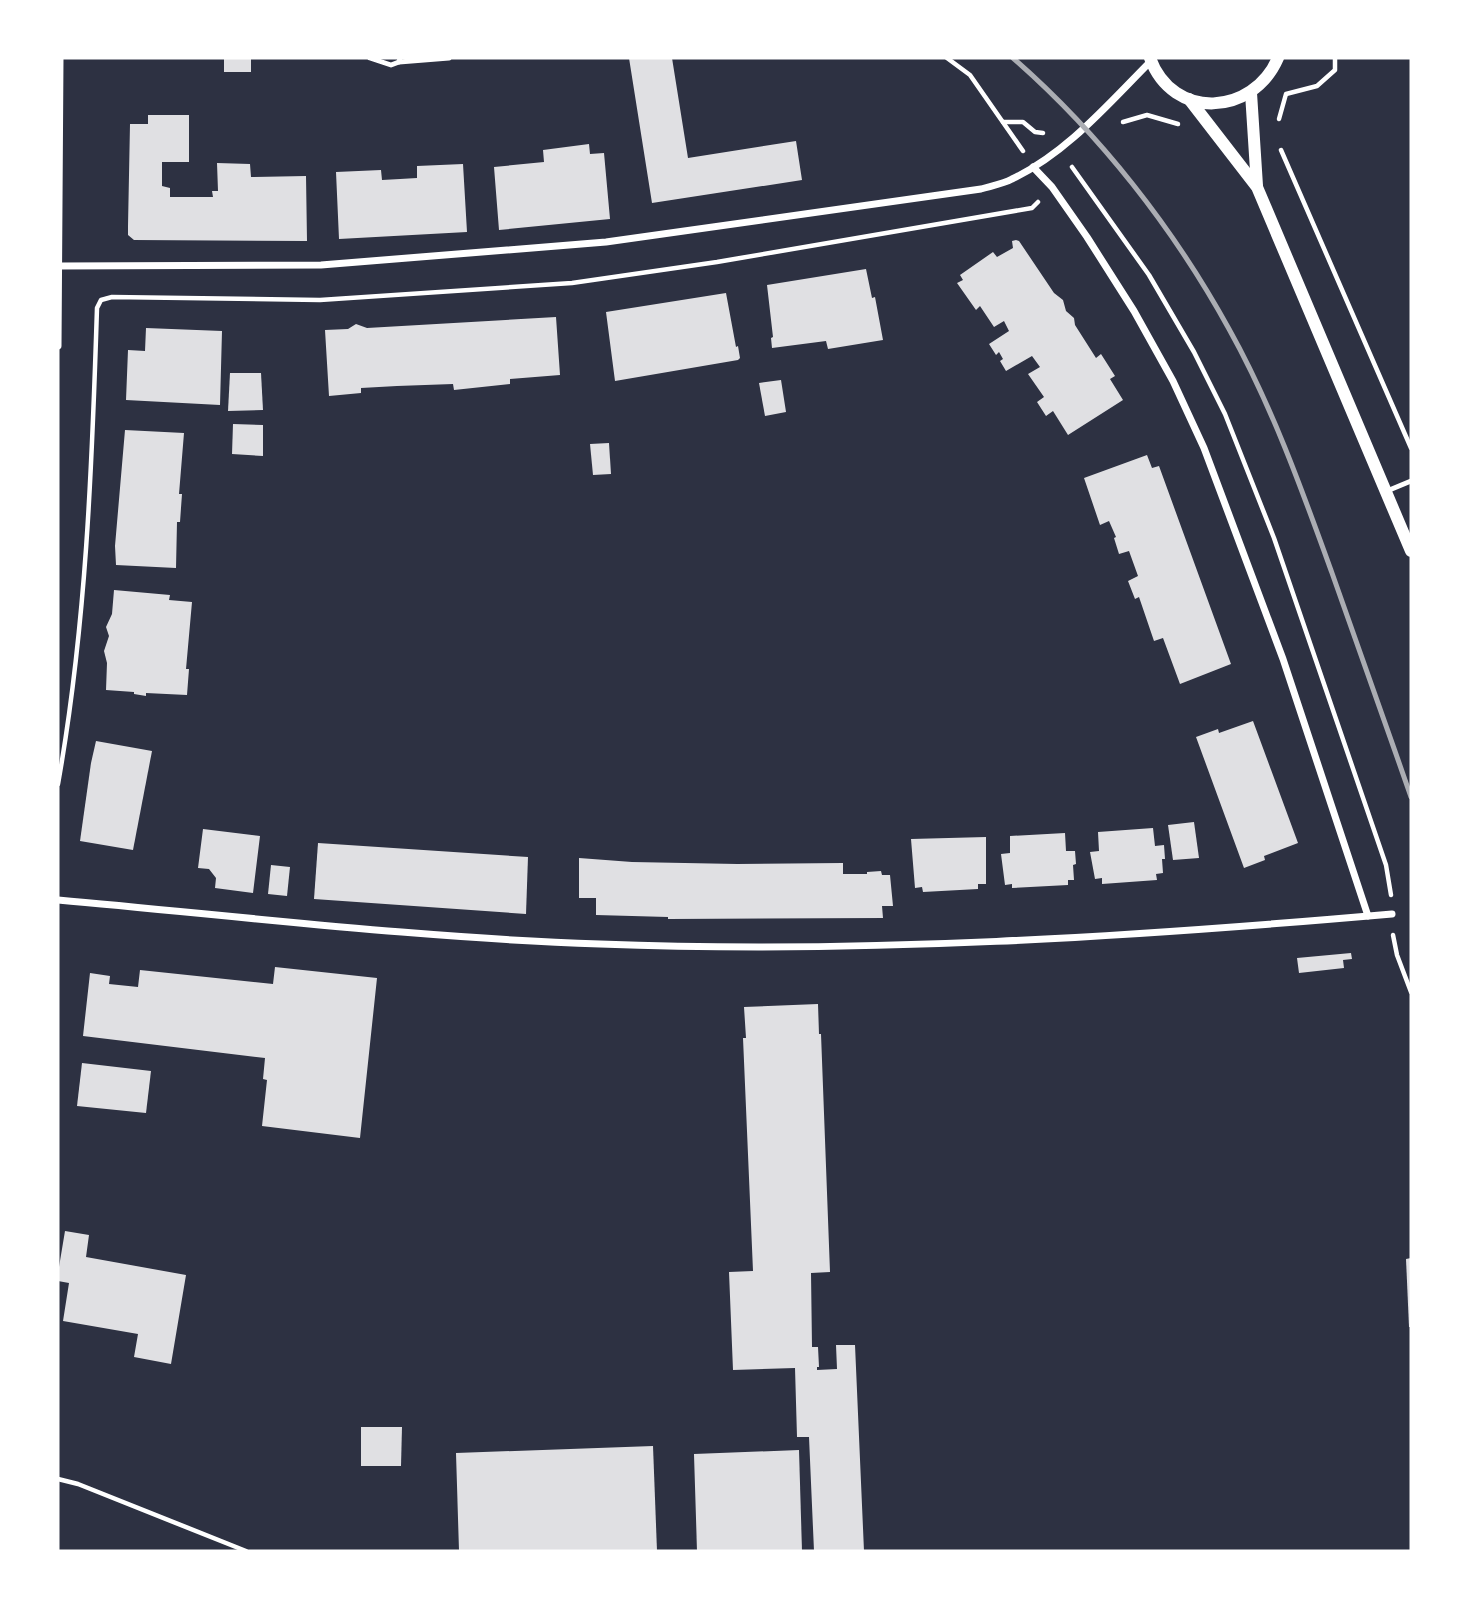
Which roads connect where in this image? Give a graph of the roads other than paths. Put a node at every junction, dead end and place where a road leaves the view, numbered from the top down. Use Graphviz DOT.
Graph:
graph roads {
  1 [pos="60,58"];
  2 [pos="370,58"];
  3 [pos="450,58"];
  4 [pos="1278,58"];
  5 [pos="1151,59"];
  6 [pos="399,60"];
  7 [pos="1251,93"];
  8 [pos="1189,99"];
  9 [pos="58,139"];
  10 [pos="1033,167"];
  11 [pos="1256,187"];
  12 [pos="60,266"];
  13 [pos="58,346"];
  14 [pos="1411,481"];
  15 [pos="1387,491"];
  16 [pos="1411,551"];
  17 [pos="58,900"];
  18 [pos="1392,914"];
  19 [pos="1368,916"];
  1 -- 9 [label="street"];
  2 -- 6 [label="lane"];
  3 -- 6 [label="lane"];
  4 -- 7 [label="street"];
  5 -- 8 [label="street"];
  5 -- 10 [label="street"];
  7 -- 8 [label="street"];
  7 -- 11 [label="street"];
  8 -- 11 [label="street"];
  9 -- 12 [label="street"];
  10 -- 12 [label="street"];
  10 -- 19 [label="street"];
  11 -- 15 [label="street"];
  12 -- 13 [label="street"];
  14 -- 15 [label="lane"];
  15 -- 16 [label="street"];
  17 -- 19 [label="street"];
  18 -- 19 [label="street"];
}
